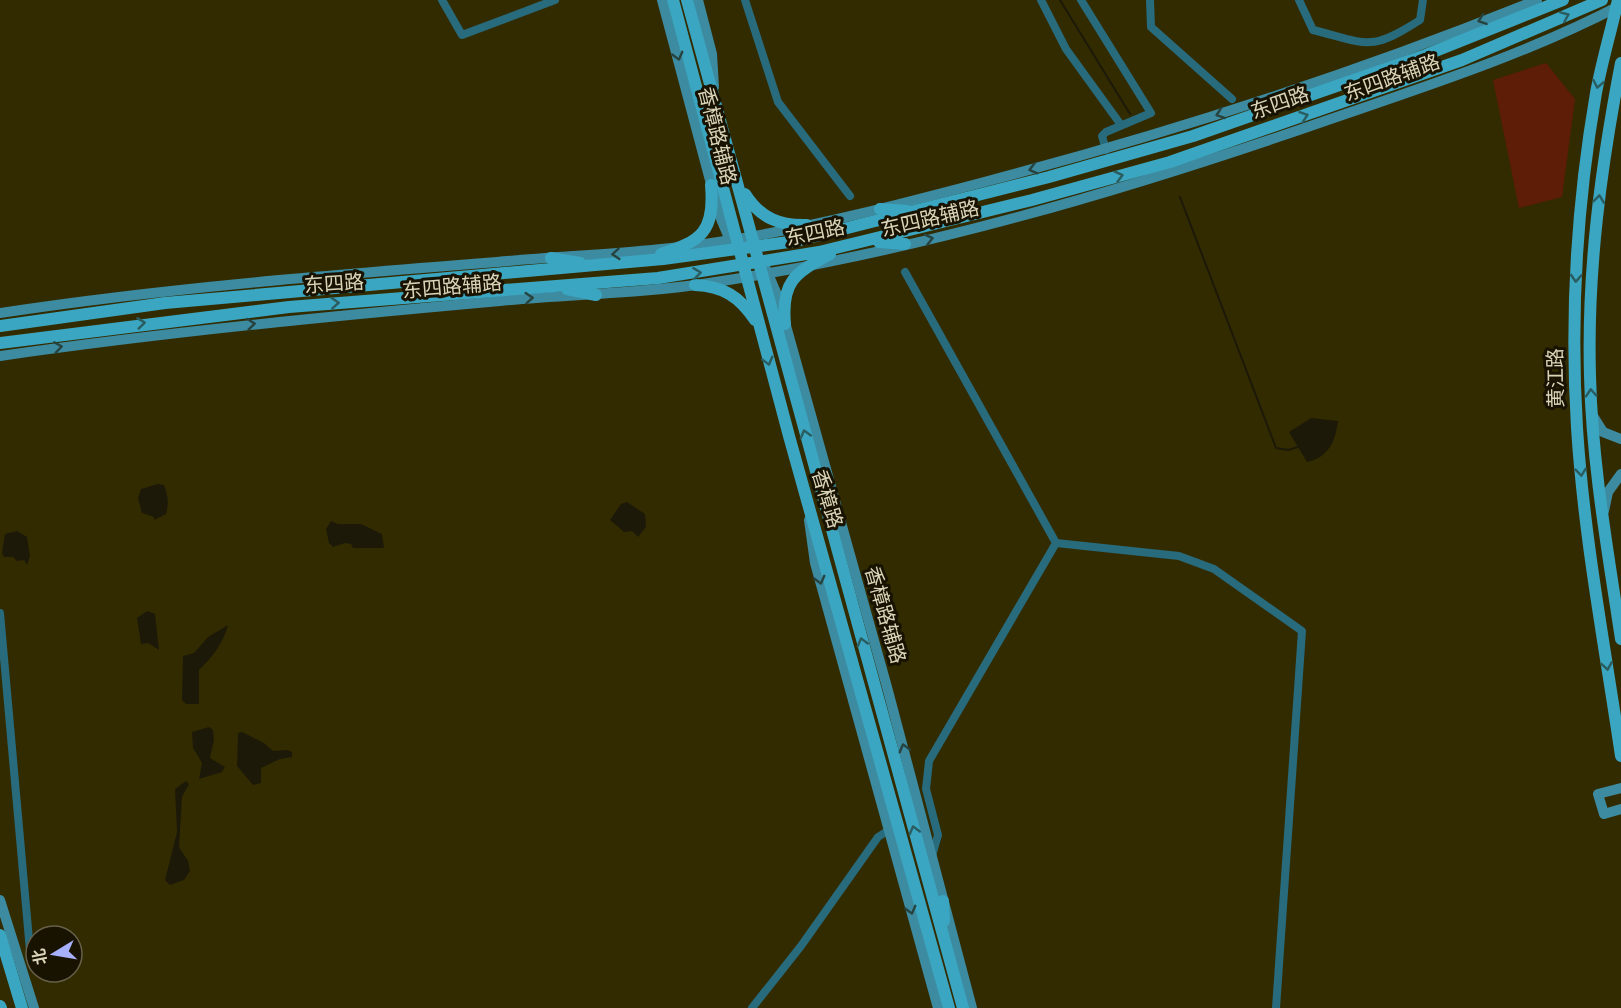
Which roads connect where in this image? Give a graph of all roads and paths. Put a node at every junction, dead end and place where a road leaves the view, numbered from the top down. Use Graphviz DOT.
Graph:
graph roads {
  1 [pos="442,0"];
  2 [pos="555,0"];
  3 [pos="662,0"];
  4 [pos="673,0"];
  5 [pos="687,0"];
  6 [pos="698,0"];
  7 [pos="745,0"];
  8 [pos="1041,0"];
  9 [pos="1081,0"];
  10 [pos="1150,0"];
  11 [pos="1299,0"];
  12 [pos="1424,0"];
  13 [pos="1538,0"];
  14 [pos="1563,0"];
  15 [pos="1602,0"];
  16 [pos="1619,4"];
  17 [pos="1621,63"];
  18 [pos="714,93"];
  19 [pos="1232,99"];
  20 [pos="1121,125"];
  21 [pos="1106,150"];
  22 [pos="736,177"];
  23 [pos="711,185"];
  24 [pos="850,196"];
  25 [pos="880,209"];
  26 [pos="917,211"];
  27 [pos="807,225"];
  28 [pos="866,242"];
  29 [pos="754,244"];
  30 [pos="905,244"];
  31 [pos="735,245"];
  32 [pos="847,246"];
  33 [pos="682,247"];
  34 [pos="551,258"];
  35 [pos="637,262"];
  36 [pos="810,265"];
  37 [pos="596,266"];
  38 [pos="763,269"];
  39 [pos="744,270"];
  40 [pos="905,272"];
  41 [pos="695,285"];
  42 [pos="551,286"];
  43 [pos="597,295"];
  44 [pos="0,313"];
  45 [pos="785,324"];
  46 [pos="0,326"];
  47 [pos="760,330"];
  48 [pos="0,343"];
  49 [pos="0,356"];
  50 [pos="1593,416"];
  51 [pos="1621,439"];
  52 [pos="1621,474"];
  53 [pos="807,502"];
  54 [pos="1604,520"];
  55 [pos="1056,543"];
  56 [pos="0,613"];
  57 [pos="1621,639"];
  58 [pos="1621,756"];
  59 [pos="1621,788"];
  60 [pos="1621,809"];
  61 [pos="889,830"];
  62 [pos="932,858"];
  63 [pos="0,900"];
  64 [pos="943,901"];
  65 [pos="28,924"];
  66 [pos="0,935"];
  67 [pos="945,943"];
  68 [pos="22,1008"];
  69 [pos="34,1008"];
  70 [pos="752,1008"];
  71 [pos="938,1008"];
  72 [pos="949,1008"];
  73 [pos="963,1008"];
  74 [pos="972,1008"];
  75 [pos="1276,1008"];
  1 -- 2 [label="street"];
  3 -- 23 [label="main road, 香樟路辅路, one-way"];
  4 -- 31 [label="main road, 香樟路"];
  5 -- 18 [label="main road, 香樟路"];
  6 -- 18 [label="main road, 香樟路"];
  7 -- 24 [label="street"];
  8 -- 20 [label="street"];
  9 -- 20 [label="street"];
  10 -- 19 [label="street"];
  11 -- 12 [label="street"];
  13 -- 21 [label="main road, 东四路辅路, one-way"];
  14 -- 26 [label="main road, 东四路"];
  28 -- 15 [label="main road, 东四路, one-way"];
  30 -- 16 [label="main road, 东四路辅路, one-way"];
  16 -- 58 [label="main road, 黄江路, one-way"];
  50 -- 17 [label="main road, 黄江路, one-way"];
  18 -- 22 [label="main road, 香樟路"];
  20 -- 21 [label="street"];
  21 -- 25 [label="main road, 东四路辅路, one-way"];
  22 -- 27 [label="main road"];
  22 -- 29 [label="main road, 香樟路"];
  23 -- 31 [label="main road, 香樟路辅路"];
  23 -- 33 [label="main road"];
  25 -- 26 [label="main road"];
  25 -- 27 [label="main road, 东四路辅路"];
  26 -- 29 [label="main road, 东四路"];
  27 -- 29 [label="main road, 东四路辅路"];
  28 -- 30 [label="main road"];
  28 -- 32 [label="main road, 东四路"];
  29 -- 31 [label="main road, 东四路"];
  29 -- 38 [label="main road, 香樟路"];
  30 -- 36 [label="main road, 东四路辅路"];
  31 -- 33 [label="main road, 东四路辅路"];
  31 -- 35 [label="main road, 东四路"];
  31 -- 39 [label="main road, 香樟路"];
  32 -- 36 [label="main road"];
  32 -- 38 [label="main road, 东四路"];
  33 -- 34 [label="main road, 东四路辅路, one-way"];
  33 -- 35 [label="main road"];
  34 -- 37 [label="main road"];
  34 -- 44 [label="main road, 东四路辅路"];
  35 -- 37 [label="main road, 东四路"];
  36 -- 38 [label="main road, 东四路辅路"];
  36 -- 45 [label="main road"];
  37 -- 46 [label="main road, 东四路"];
  38 -- 39 [label="main road, 东四路"];
  38 -- 45 [label="main road, 香樟路辅路"];
  67 -- 38 [label="main road, 香樟路, one-way"];
  39 -- 41 [label="main road, 东四路辅路"];
  42 -- 39 [label="main road, 东四路, one-way"];
  39 -- 47 [label="main road, 香樟路"];
  40 -- 55 [label="street"];
  41 -- 43 [label="main road, 东四路辅路"];
  41 -- 47 [label="main road"];
  42 -- 43 [label="main road"];
  48 -- 42 [label="main road, 东四路, one-way"];
  49 -- 43 [label="main road, 东四路辅路, one-way"];
  62 -- 45 [label="main road, 香樟路辅路, one-way"];
  47 -- 53 [label="main road, 香樟路, one-way"];
  50 -- 51 [label="main road"];
  50 -- 54 [label="main road, 黄江路"];
  52 -- 54 [label="main road"];
  53 -- 61 [label="main road, one-way"];
  53 -- 72 [label="main road, 香樟路"];
  54 -- 57 [label="main road, 黄江路"];
  55 -- 62 [label="street"];
  55 -- 75 [label="street"];
  56 -- 65 [label="street"];
  59 -- 60 [label="main road"];
  61 -- 70 [label="street"];
  61 -- 71 [label="main road, one-way"];
  62 -- 64 [label="main road, 香樟路辅路"];
  63 -- 69 [label="main road"];
  64 -- 67 [label="main road"];
  64 -- 74 [label="main road, 香樟路辅路"];
  66 -- 68 [label="main road"];
  67 -- 73 [label="main road, 香樟路"];
}
